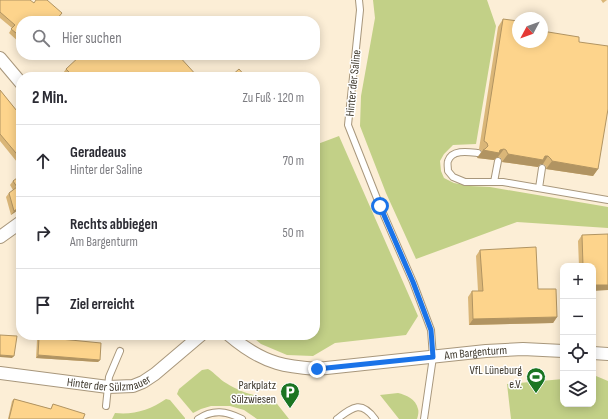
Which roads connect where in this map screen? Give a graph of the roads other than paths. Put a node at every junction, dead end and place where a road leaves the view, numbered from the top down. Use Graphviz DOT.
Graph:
graph roads {
  1 [pos="359,0"];
  2 [pos="0,58"];
  3 [pos="16,77"];
  4 [pos="478,153"];
  5 [pos="498,161"];
  6 [pos="542,168"];
  7 [pos="494,182"];
  8 [pos="539,188"];
  9 [pos="608,200"];
  10 [pos="16,226"];
  11 [pos="0,237"];
  12 [pos="195,340"];
  13 [pos="235,340"];
  14 [pos="120,351"];
  15 [pos="560,351"];
  16 [pos="596,353"];
  17 [pos="608,354"];
  18 [pos="433,357"];
  19 [pos="0,373"];
  20 [pos="108,387"];
  21 [pos="106,406"];
  22 [pos="198,419"];
  23 [pos="242,419"];
  24 [pos="337,419"];
  25 [pos="375,419"];
  26 [pos="424,419"];
  1 -- 18 [label="lane, Hinter der Saline"];
  2 -- 3 [label="street"];
  4 -- 7 [label="lane"];
  5 -- 7 [label="lane"];
  6 -- 8 [label="lane"];
  7 -- 8 [label="lane"];
  8 -- 9 [label="lane"];
  10 -- 11 [label="street"];
  12 -- 20 [label="street, Hinter der Sülzmauer"];
  13 -- 18 [label="street, Am Bargenturm"];
  14 -- 20 [label="lane"];
  15 -- 18 [label="street, Am Bargenturm"];
  16 -- 17 [label="street"];
  18 -- 26 [label="lane, Hinter der Saline"];
  19 -- 20 [label="street, Hinter der Sülzmauer"];
  20 -- 21 [label="lane"];
  22 -- 23 [label="lane"];
  24 -- 25 [label="lane"];
}
